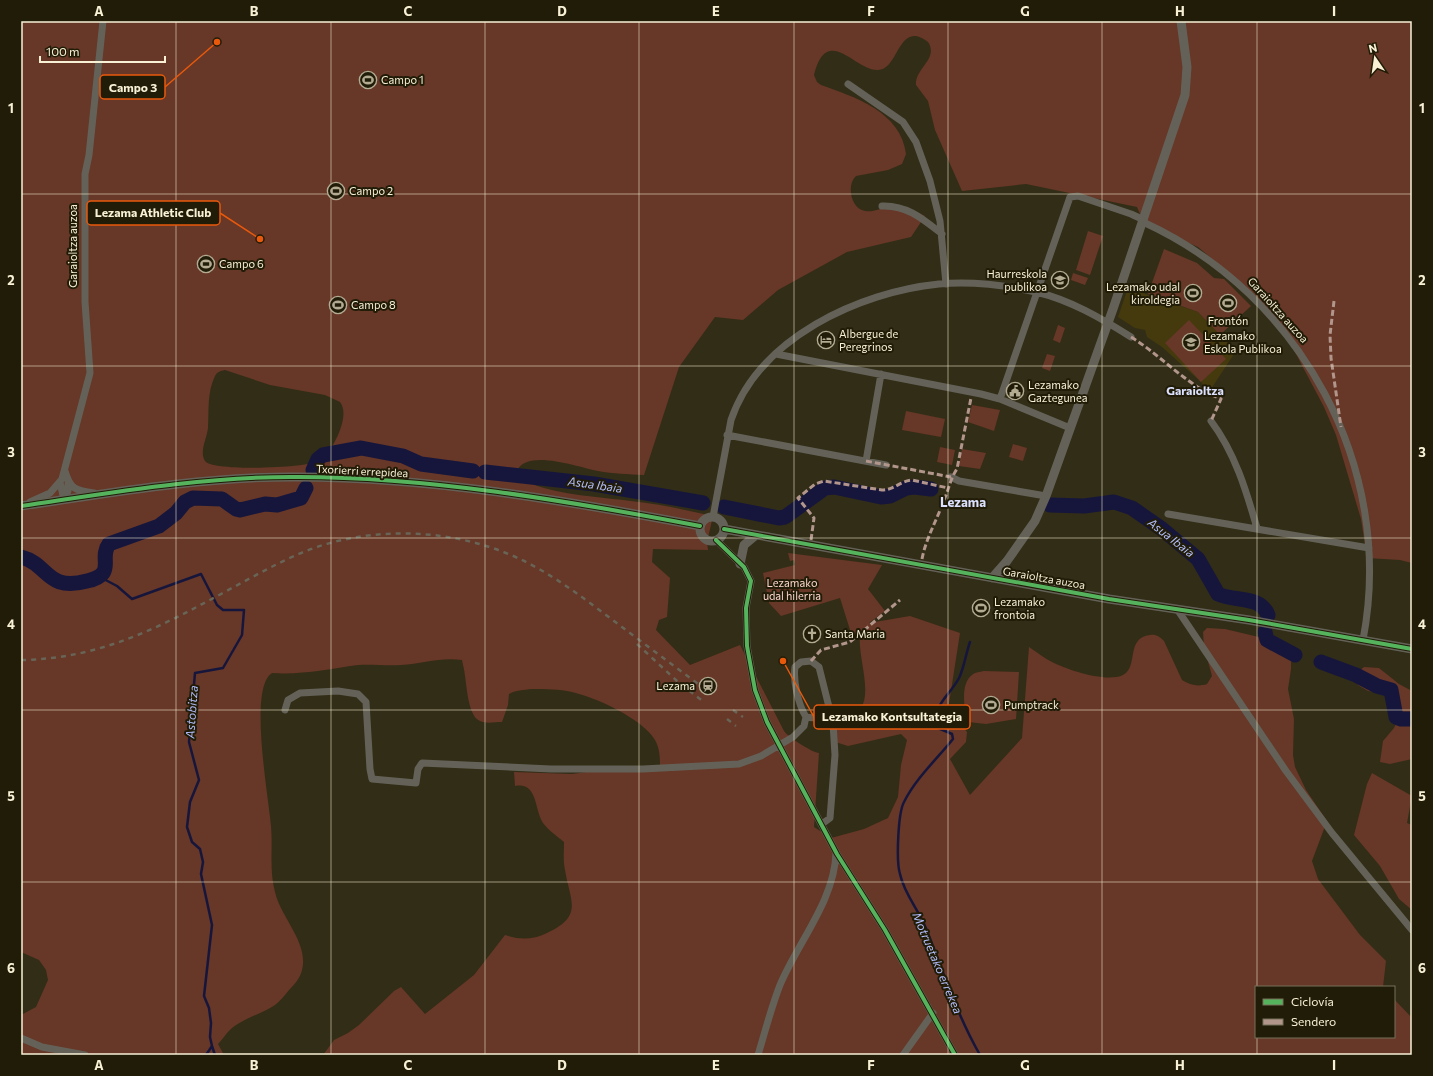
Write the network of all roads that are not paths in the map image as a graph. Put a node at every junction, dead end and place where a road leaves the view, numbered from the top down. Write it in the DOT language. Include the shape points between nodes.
graph roads {
  1 [pos="103,21"];
  2 [pos="1181,21"];
  3 [pos="848,84"];
  4 [pos="882,206"];
  5 [pos="1143,221"];
  6 [pos="942,234"];
  7 [pos="946,284"];
  8 [pos="1037,292"];
  9 [pos="1108,322"];
  10 [pos="1131,337"];
  11 [pos="790,342"];
  12 [pos="776,354"];
  13 [pos="796,358"];
  14 [pos="881,374"];
  15 [pos="1000,399"];
  16 [pos="1211,421"];
  17 [pos="1070,428"];
  18 [pos="728,435"];
  19 [pos="866,461"];
  20 [pos="886,465"];
  21 [pos="65,468"];
  22 [pos="951,477"];
  23 [pos="60,482"];
  24 [pos="68,483"];
  25 [pos="107,494"];
  26 [pos="1046,496"];
  27 [pos="64,500"];
  28 [pos="21,506"];
  29 [pos="1168,514"];
  30 [pos="713,517"];
  31 [pos="700,526"];
  32 [pos="1257,528"];
  33 [pos="724,529"];
  34 [pos="756,535"];
  35 [pos="716,540"];
  36 [pos="1369,548"];
  37 [pos="740,564"];
  38 [pos="992,578"];
  39 [pos="1177,609"];
  40 [pos="1363,640"];
  41 [pos="1412,649"];
  42 [pos="829,708"];
  43 [pos="285,710"];
  44 [pos="806,717"];
  45 [pos="779,745"];
  46 [pos="822,824"];
  47 [pos="836,851"];
  48 [pos="1412,930"];
  49 [pos="933,1013"];
  50 [pos="21,1038"];
  51 [pos="85,1055"];
  52 [pos="758,1055"];
  53 [pos="903,1055"];
  54 [pos="955,1055"];
  1 -- 21 [label="street, Garaioltza auzoa" via="85,174 85,302 90,373"];
  2 -- 5 [label="street, Garaioltza auzoa" via="1187,67 1185,95"];
  3 -- 6 [label="street" via="903,122 910,131 930,181"];
  4 -- 6 [label="street" via="896,205 912,212"];
  5 -- 8 [label="street, Garaioltza auzoa" via="1131,214 1078,196 1070,197"];
  5 -- 9 [label="street, Garaioltza auzoa"];
  5 -- 36 [label="street, Garaioltza auzoa" via="1204,255 1237,282 1278,325 1302,355 1322,387 1349,450 1363,501"];
  6 -- 7 [label="street"];
  7 -- 8 [label="street" via="974,283"];
  7 -- 11 [label="street" via="884,294 856,304 832,315"];
  8 -- 9 [label="street" via="1071,304"];
  8 -- 15 [label="street, Garaioltza auzoa"];
  9 -- 10 [label="street"];
  9 -- 17 [label="street, Garaioltza auzoa"];
  11 -- 12 [label="street"];
  11 -- 13 [label="street"];
  12 -- 13 [label="street"];
  12 -- 18 [label="street" via="747,387 734,410"];
  13 -- 14 [label="street"];
  14 -- 15 [label="street"];
  14 -- 19 [label="street"];
  15 -- 17 [label="street"];
  16 -- 32 [label="street" via="1224,438 1233,458"];
  17 -- 26 [label="street, Garaioltza auzoa"];
  18 -- 19 [label="street"];
  18 -- 30 [label="street"];
  19 -- 20 [label="street"];
  21 -- 23 [label="street, Garaioltza auzoa"];
  21 -- 24 [label="street"];
  22 -- 26 [label="street" via="959,481"];
  23 -- 27 [label="street"];
  23 -- 28 [label="street" via="50,493"];
  24 -- 25 [label="street" via="81,491"];
  24 -- 27 [label="street"];
  25 -- 27 [label="street, Txorierri errepidea"];
  25 -- 31 [label="street, Txorierri errepidea" via="240,478 340,478 478,490"];
  26 -- 38 [label="street, Garaioltza auzoa" via="1035,521"];
  27 -- 28 [label="street, Txorierri errepidea"];
  29 -- 32 [label="street"];
  30 -- 31 [label="street" via="705,519"];
  30 -- 33 [label="street" via="721,521"];
  31 -- 35 [label="street" via="702,536"];
  32 -- 36 [label="street"];
  33 -- 34 [label="street, Garaioltza auzoa"];
  33 -- 35 [label="street" via="723,534"];
  34 -- 37 [label="street" via="744,545"];
  34 -- 38 [label="street, Garaioltza auzoa"];
  35 -- 37 [label="street"];
  36 -- 40 [label="street, Garaioltza auzoa" via="1369,596"];
  37 -- 45 [label="street" via="751,581 746,608 749,663 761,707"];
  38 -- 39 [label="street, Garaioltza auzoa"];
  39 -- 40 [label="street, Garaioltza auzoa"];
  39 -- 48 [label="street" via="1286,771"];
  40 -- 41 [label="street"];
  42 -- 44 [label="street" via="823,715 815,718"];
  42 -- 44 [label="street" via="819,667 811,661 801,662 795,667 794,673 801,709"];
  42 -- 46 [label="street" via="833,723 835,755 830,818"];
  43 -- 45 [label="street" via="288,700 300,693 338,691 358,694 366,702 372,779 407,784 416,783 418,769 422,763 551,769 651,769 739,764 761,756"];
  44 -- 45 [label="street" via="804,726 793,737"];
  45 -- 46 [label="street"];
  46 -- 47 [label="street"];
  47 -- 49 [label="street"];
  47 -- 52 [label="street" via="836,862 829,887 780,985"];
  49 -- 53 [label="street"];
  49 -- 54 [label="street"];
  50 -- 51 [label="street" via="42,1047"];
}
